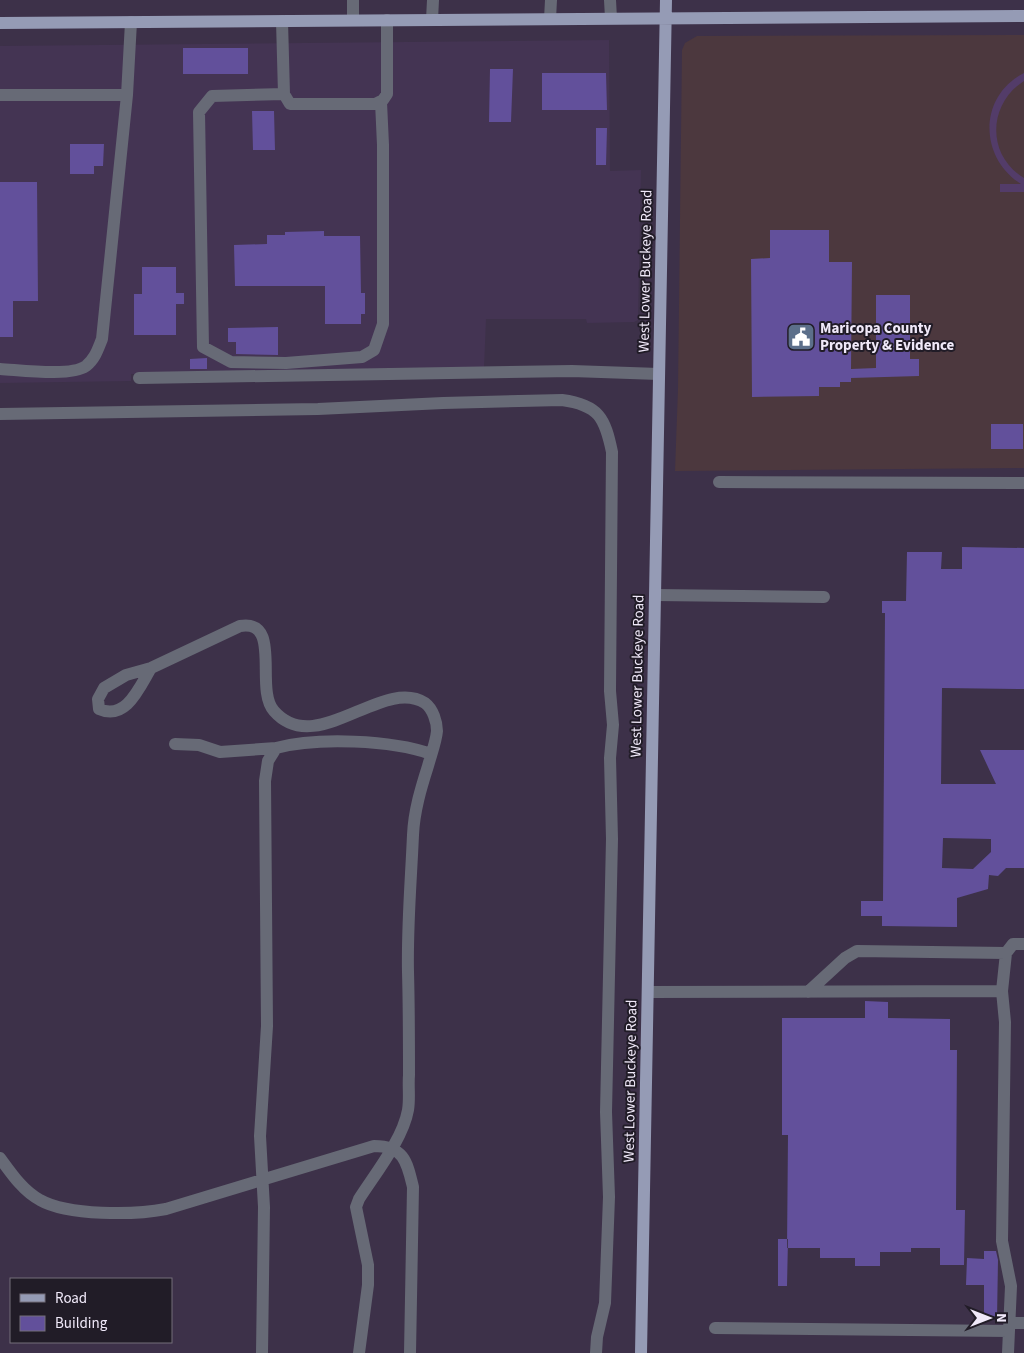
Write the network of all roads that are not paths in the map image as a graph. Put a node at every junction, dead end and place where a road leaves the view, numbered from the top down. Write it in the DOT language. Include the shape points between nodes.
graph roads {
  1 [pos="353,0"];
  2 [pos="433,0"];
  3 [pos="551,0"];
  4 [pos="610,0"];
  5 [pos="666,0"];
  6 [pos="1024,16"];
  7 [pos="550,18"];
  8 [pos="611,18"];
  9 [pos="666,18"];
  10 [pos="353,20"];
  11 [pos="387,20"];
  12 [pos="432,20"];
  13 [pos="282,21"];
  14 [pos="131,22"];
  15 [pos="0,23"];
  16 [pos="284,94"];
  17 [pos="0,95"];
  18 [pos="127,95"];
  19 [pos="381,102"];
  20 [pos="0,369"];
  21 [pos="659,374"];
  22 [pos="139,378"];
  23 [pos="0,414"];
  24 [pos="719,482"];
  25 [pos="1024,483"];
  26 [pos="655,595"];
  27 [pos="824,597"];
  28 [pos="150,668"];
  29 [pos="175,744"];
  30 [pos="276,748"];
  31 [pos="431,754"];
  32 [pos="1024,944"];
  33 [pos="1006,953"];
  34 [pos="1002,991"];
  35 [pos="648,992"];
  36 [pos="808,992"];
  37 [pos="391,1148"];
  38 [pos="0,1158"];
  39 [pos="262,1179"];
  40 [pos="1024,1323"];
  41 [pos="1009,1327"];
  42 [pos="714,1328"];
  43 [pos="262,1353"];
  44 [pos="359,1353"];
  45 [pos="410,1353"];
  46 [pos="596,1353"];
  47 [pos="641,1353"];
  48 [pos="1008,1353"];
  1 -- 10 [label="lane"];
  2 -- 12 [label="lane"];
  3 -- 7 [label="lane"];
  4 -- 8 [label="lane"];
  5 -- 9 [label="main road, West Lower Buckeye Road"];
  6 -- 9 [label="main road"];
  7 -- 8 [label="main road"];
  7 -- 12 [label="main road"];
  8 -- 9 [label="main road"];
  9 -- 21 [label="main road, West Lower Buckeye Road"];
  10 -- 11 [label="main road"];
  10 -- 13 [label="main road"];
  11 -- 12 [label="main road"];
  11 -- 19 [label="lane" via="386,94"];
  13 -- 14 [label="main road"];
  13 -- 16 [label="lane"];
  14 -- 15 [label="main road"];
  14 -- 18 [label="lane"];
  16 -- 19 [label="lane" via="290,104"];
  16 -- 19 [label="lane" via="212,96 199,112 203,347 231,362 286,363 362,356 374,350 383,324"];
  17 -- 18 [label="lane"];
  18 -- 20 [label="lane" via="102,339 96,355 85,366 72,371"];
  21 -- 22 [label="lane" via="572,371"];
  21 -- 26 [label="main road, West Lower Buckeye Road"];
  23 -- 46 [label="lane" via="318,409 562,400 581,403 596,411 607,430 612,452 610,691 613,725 606,1112 608,1197 605,1303"];
  24 -- 25 [label="lane"];
  26 -- 27 [label="lane"];
  26 -- 35 [label="main road, West Lower Buckeye Road"];
  28 -- 31 [label="lane" via="250,624 258,628 265,642 265,691 272,710 286,722 305,726 329,723 394,699 412,698 426,704 434,715 437,732"];
  29 -- 30 [label="lane" via="220,752"];
  30 -- 31 [label="lane" via="288,744 349,741 413,747"];
  30 -- 39 [label="lane" via="268,761 265,781 266,1026 260,1136"];
  31 -- 37 [label="lane" via="413,821 407,931 408,1110"];
  32 -- 33 [label="lane" via="1013,944"];
  33 -- 34 [label="lane"];
  33 -- 36 [label="lane" via="857,951"];
  34 -- 36 [label="lane"];
  34 -- 41 [label="lane" via="1006,1022 1002,1242 1012,1286"];
  35 -- 36 [label="lane"];
  35 -- 47 [label="main road, West Lower Buckeye Road"];
  37 -- 39 [label="lane" via="374,1146"];
  37 -- 44 [label="lane" via="356,1208 368,1265"];
  37 -- 45 [label="lane" via="400,1153 408,1164 413,1187"];
  38 -- 39 [label="lane" via="39,1200 59,1208 94,1212 144,1213 166,1209"];
  39 -- 43 [label="lane"];
  40 -- 41 [label="lane"];
  41 -- 42 [label="lane"];
  41 -- 48 [label="lane"];
}
